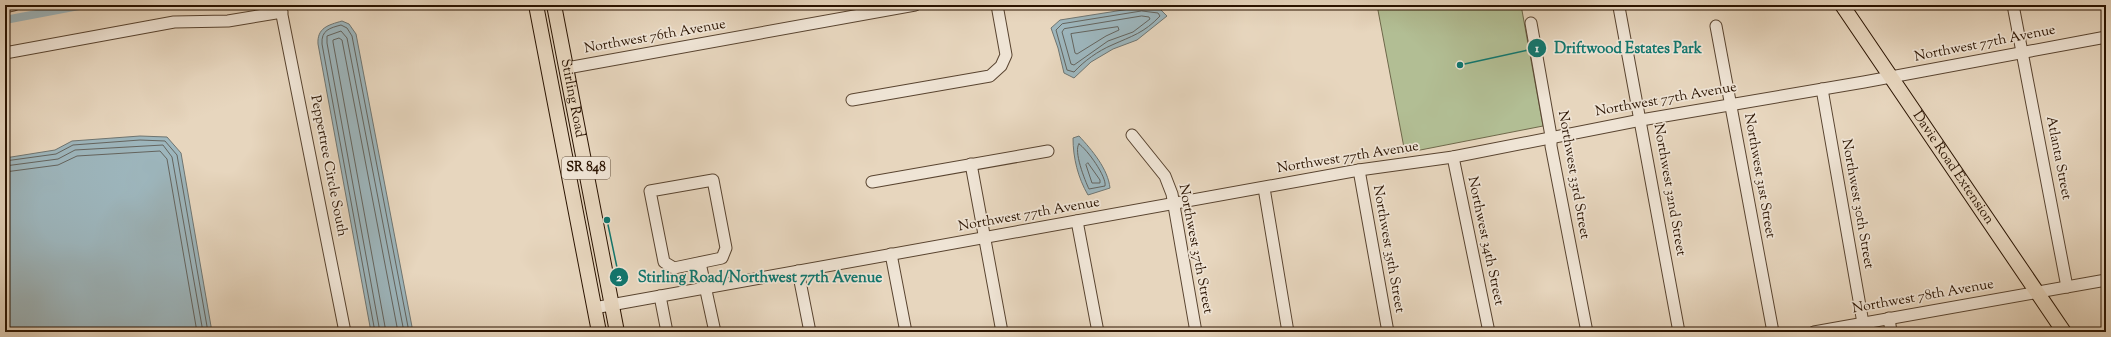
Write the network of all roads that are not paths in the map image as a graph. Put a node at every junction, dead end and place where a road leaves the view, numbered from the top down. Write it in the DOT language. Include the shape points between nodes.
graph roads {
  1 [pos="14,5"];
  2 [pos="536,5"];
  3 [pos="554,5"];
  4 [pos="915,5"];
  5 [pos="997,5"];
  6 [pos="1842,5"];
  7 [pos="2013,5"];
  8 [pos="5,7"];
  9 [pos="1619,7"];
  10 [pos="281,9"];
  11 [pos="1531,23"];
  12 [pos="1716,26"];
  13 [pos="2106,37"];
  14 [pos="2022,52"];
  15 [pos="5,54"];
  16 [pos="567,68"];
  17 [pos="1889,76"];
  18 [pos="1822,89"];
  19 [pos="852,100"];
  20 [pos="1731,104"];
  21 [pos="1641,120"];
  22 [pos="1132,135"];
  23 [pos="1552,136"];
  24 [pos="1048,151"];
  25 [pos="1453,157"];
  26 [pos="971,164"];
  27 [pos="1359,170"];
  28 [pos="872,182"];
  29 [pos="1264,188"];
  30 [pos="1173,205"];
  31 [pos="1077,221"];
  32 [pos="984,237"];
  33 [pos="891,254"];
  34 [pos="700,263"];
  35 [pos="798,271"];
  36 [pos="2106,280"];
  37 [pos="2067,287"];
  38 [pos="706,288"];
  39 [pos="2037,292"];
  40 [pos="660,296"];
  41 [pos="612,304"];
  42 [pos="594,308"];
  43 [pos="1889,318"];
  44 [pos="1863,323"];
  45 [pos="345,332"];
  46 [pos="599,332"];
  47 [pos="617,332"];
  48 [pos="667,332"];
  49 [pos="715,332"];
  50 [pos="810,332"];
  51 [pos="906,332"];
  52 [pos="1002,332"];
  53 [pos="1098,332"];
  54 [pos="1196,332"];
  55 [pos="1288,332"];
  56 [pos="1388,332"];
  57 [pos="1489,332"];
  58 [pos="1587,332"];
  59 [pos="1679,332"];
  60 [pos="1773,332"];
  61 [pos="1814,332"];
  62 [pos="1891,332"];
  63 [pos="2064,332"];
  1 -- 8 [label="street"];
  2 -- 42 [label="main road, Stirling Road / SR 848"];
  3 -- 16 [label="main road, Stirling Road / SR 848"];
  4 -- 16 [label="street, Northwest 76th Avenue"];
  5 -- 19 [label="street" via="1006,55 990,76"];
  6 -- 17 [label="main road, Davie Road Extension"];
  7 -- 14 [label="street, Atlanta Street"];
  9 -- 21 [label="street, Northwest 32nd Street"];
  10 -- 15 [label="street" via="228,21 174,22"];
  10 -- 45 [label="street, Peppertree Circle South"];
  11 -- 23 [label="street, Northwest 33rd Street"];
  12 -- 20 [label="street, Northwest 31st Street"];
  13 -- 14 [label="street, Northwest 77th Avenue"];
  14 -- 17 [label="street, Northwest 77th Avenue"];
  14 -- 37 [label="street, Atlanta Street"];
  16 -- 41 [label="main road, Stirling Road / SR 848"];
  17 -- 18 [label="street, Northwest 77th Avenue"];
  17 -- 39 [label="main road, Davie Road Extension"];
  18 -- 20 [label="street, Northwest 77th Avenue"];
  18 -- 44 [label="street, Northwest 30th Street"];
  20 -- 21 [label="street, Northwest 77th Avenue"];
  20 -- 60 [label="street, Northwest 31st Street"];
  21 -- 23 [label="street, Northwest 77th Avenue"];
  21 -- 59 [label="street, Northwest 32nd Street"];
  22 -- 30 [label="street, Northwest 37th Street" via="1164,176 1172,194"];
  23 -- 25 [label="street, Northwest 77th Avenue"];
  23 -- 58 [label="street, Northwest 33rd Street" via="1553,154"];
  24 -- 26 [label="street"];
  25 -- 27 [label="street, Northwest 77th Avenue"];
  25 -- 57 [label="street, Northwest 34th Street"];
  26 -- 28 [label="street"];
  26 -- 32 [label="street"];
  27 -- 29 [label="street, Northwest 77th Avenue"];
  27 -- 56 [label="street, Northwest 35th Street"];
  29 -- 30 [label="street, Northwest 77th Avenue"];
  29 -- 55 [label="street"];
  30 -- 31 [label="street, Northwest 77th Avenue"];
  30 -- 54 [label="street, Northwest 37th Street"];
  31 -- 32 [label="street, Northwest 77th Avenue"];
  31 -- 53 [label="street"];
  32 -- 33 [label="street, Northwest 77th Avenue"];
  32 -- 52 [label="street"];
  33 -- 35 [label="street, Northwest 77th Avenue"];
  33 -- 51 [label="street"];
  34 -- 34 [label="street" via="722,258 726,248 713,180 650,191 664,262 674,268"];
  34 -- 38 [label="street"];
  35 -- 38 [label="street, Northwest 77th Avenue"];
  35 -- 50 [label="street"];
  36 -- 37 [label="street"];
  37 -- 39 [label="street"];
  38 -- 40 [label="street, Northwest 77th Avenue"];
  38 -- 49 [label="street"];
  39 -- 43 [label="street, Northwest 78th Avenue"];
  39 -- 63 [label="main road, Davie Road Extension"];
  40 -- 41 [label="street, Northwest 77th Avenue"];
  40 -- 48 [label="street"];
  41 -- 42 [label="street, Northwest 77th Avenue"];
  41 -- 47 [label="main road, Stirling Road / SR 848"];
  42 -- 46 [label="main road, Stirling Road / SR 848"];
  43 -- 44 [label="street, Northwest 78th Avenue"];
  43 -- 62 [label="street"];
  44 -- 61 [label="street, Northwest 78th Avenue"];
}
